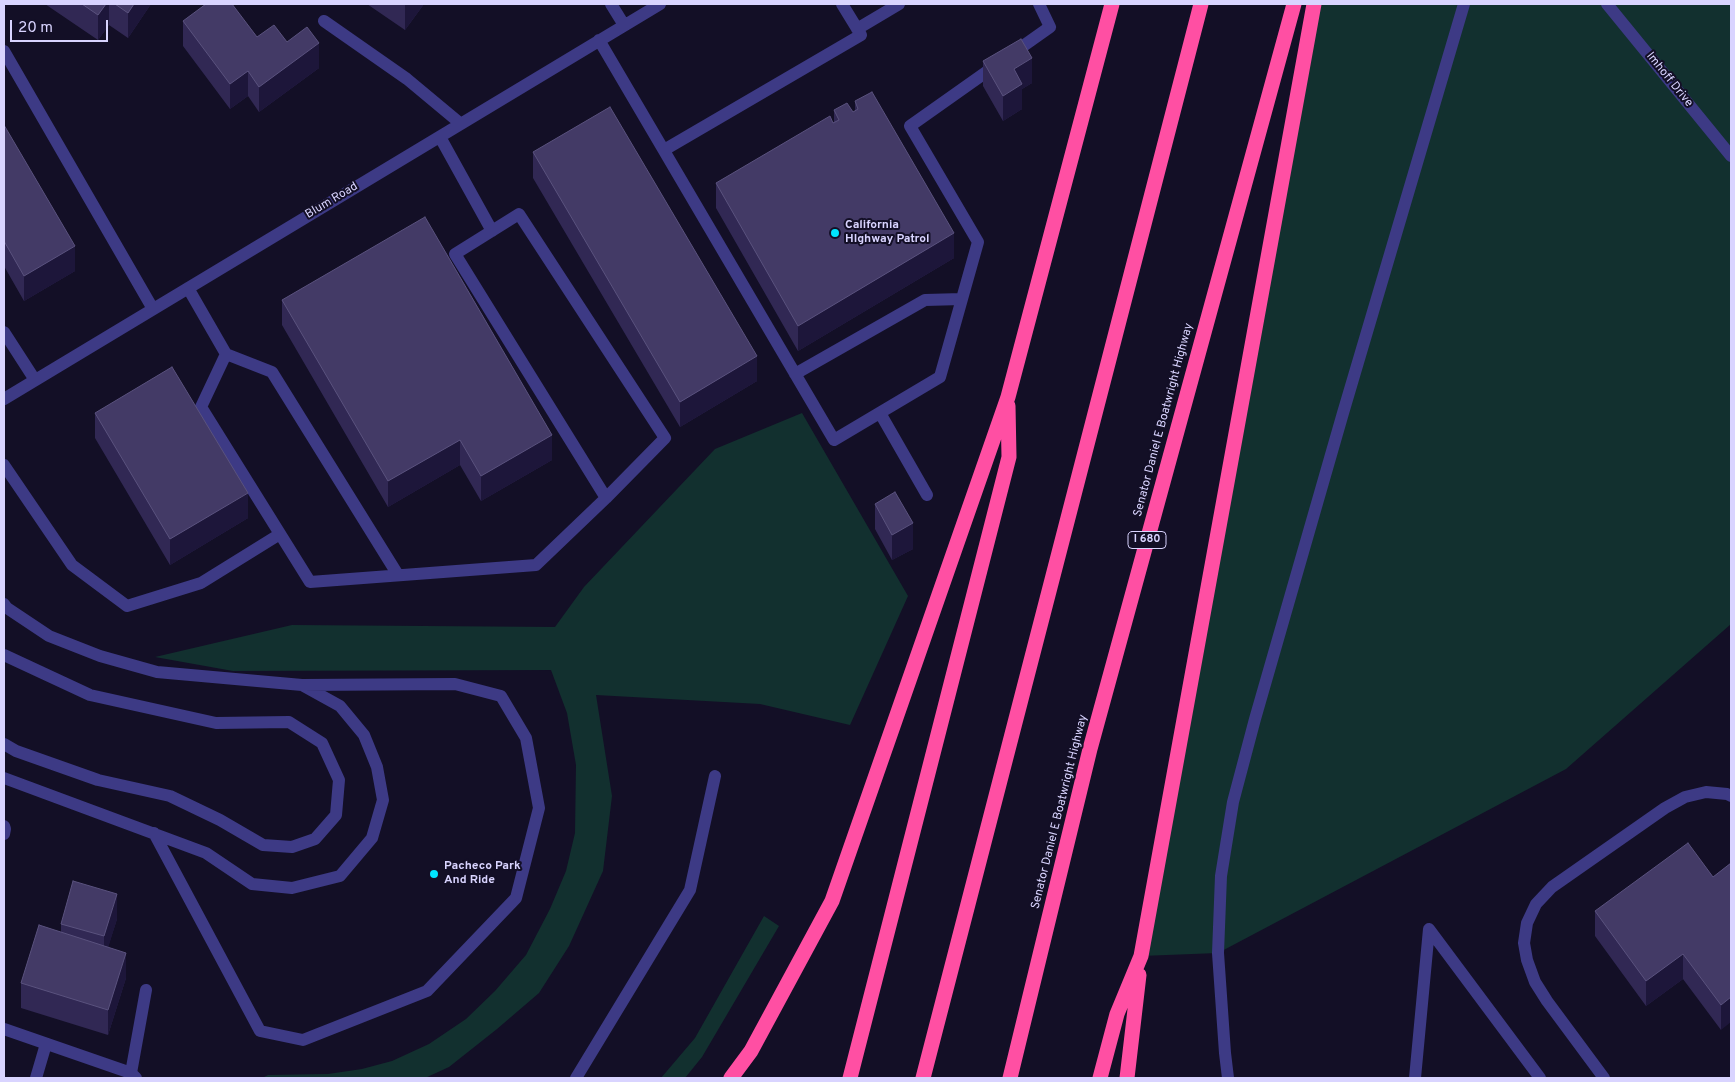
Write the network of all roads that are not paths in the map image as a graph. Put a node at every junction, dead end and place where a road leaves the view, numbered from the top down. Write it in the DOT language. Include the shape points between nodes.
graph roads {
  1 [pos="611,4"];
  2 [pos="660,4"];
  3 [pos="842,4"];
  4 [pos="899,4"];
  5 [pos="1039,4"];
  6 [pos="1112,4"];
  7 [pos="1201,4"];
  8 [pos="1294,4"];
  9 [pos="1314,4"];
  10 [pos="1464,4"];
  11 [pos="1607,4"];
  12 [pos="324,21"];
  13 [pos="624,25"];
  14 [pos="857,30"];
  15 [pos="599,40"];
  16 [pos="4,51"];
  17 [pos="461,124"];
  18 [pos="440,137"];
  19 [pos="664,150"];
  20 [pos="1731,156"];
  21 [pos="492,231"];
  22 [pos="188,288"];
  23 [pos="962,299"];
  24 [pos="153,309"];
  25 [pos="4,332"];
  26 [pos="226,354"];
  27 [pos="795,374"];
  28 [pos="35,380"];
  29 [pos="1008,396"];
  30 [pos="4,399"];
  31 [pos="880,413"];
  32 [pos="4,465"];
  33 [pos="927,495"];
  34 [pos="606,498"];
  35 [pos="280,534"];
  36 [pos="398,575"];
  37 [pos="4,604"];
  38 [pos="4,655"];
  39 [pos="302,685"];
  40 [pos="4,744"];
  41 [pos="715,776"];
  42 [pos="4,778"];
  43 [pos="1731,796"];
  44 [pos="4,826"];
  45 [pos="4,834"];
  46 [pos="154,834"];
  47 [pos="1141,956"];
  48 [pos="146,990"];
  49 [pos="4,1029"];
  50 [pos="46,1044"];
  51 [pos="113,1073"];
  52 [pos="133,1076"];
  53 [pos="36,1078"];
  54 [pos="576,1078"];
  55 [pos="731,1078"];
  56 [pos="850,1078"];
  57 [pos="923,1078"];
  58 [pos="1010,1078"];
  59 [pos="1100,1078"];
  60 [pos="1127,1078"];
  61 [pos="1228,1078"];
  62 [pos="1414,1078"];
  63 [pos="1540,1078"];
  64 [pos="1604,1078"];
  1 -- 13 [label="street"];
  2 -- 13 [label="street, Blum Road"];
  3 -- 14 [label="street"];
  4 -- 14 [label="street"];
  5 -- 23 [label="street" via="1050,27 910,126 978,242"];
  6 -- 29 [label="highway"];
  7 -- 57 [label="highway"];
  8 -- 58 [label="highway, Senator Daniel E Boatwright Highway / I 680" via="1090,749"];
  9 -- 47 [label="highway"];
  10 -- 61 [label="street" via="1343,413 1233,802 1221,876 1218,954"];
  11 -- 20 [label="street, Imhoff Drive"];
  12 -- 17 [label="street" via="407,78"];
  13 -- 15 [label="street, Blum Road"];
  14 -- 19 [label="street" via="861,35"];
  15 -- 17 [label="street, Blum Road"];
  15 -- 19 [label="street"];
  16 -- 24 [label="street"];
  17 -- 18 [label="street, Blum Road"];
  18 -- 21 [label="street"];
  18 -- 22 [label="street, Blum Road"];
  19 -- 27 [label="street"];
  21 -- 34 [label="street" via="455,254"];
  21 -- 34 [label="street" via="519,214 665,438"];
  22 -- 24 [label="street, Blum Road"];
  22 -- 26 [label="street"];
  23 -- 27 [label="street" via="925,300"];
  23 -- 31 [label="street" via="940,377"];
  24 -- 28 [label="street, Blum Road"];
  25 -- 28 [label="street"];
  26 -- 35 [label="street" via="201,407"];
  26 -- 36 [label="street" via="272,372"];
  27 -- 31 [label="street" via="834,440"];
  28 -- 30 [label="street, Blum Road"];
  29 -- 55 [label="highway" via="832,901 751,1051"];
  29 -- 56 [label="highway" via="1009,457"];
  31 -- 33 [label="street"];
  32 -- 35 [label="street" via="72,565 127,606 201,583"];
  34 -- 36 [label="street" via="536,565"];
  35 -- 36 [label="street" via="310,582"];
  37 -- 39 [label="street" via="48,636 100,656 157,672"];
  38 -- 40 [label="street" via="90,695 216,723 289,722 322,743 339,780 336,815 315,839 292,846 263,846 220,820 170,796 98,780"];
  39 -- 46 [label="street" via="340,706 364,736 377,767 383,800 372,838 340,876 292,888 252,884 206,853"];
  39 -- 46 [label="street" via="455,684 501,696 526,738 539,808 516,898 427,991 303,1040 260,1031"];
  41 -- 54 [label="street" via="690,890"];
  42 -- 46 [label="street"];
  43 -- 64 [label="street" via="1706,792 1685,797 1665,808 1552,888 1536,904 1524,942 1535,982"];
  44 -- 45 [label="street"];
  47 -- 59 [label="highway" via="1117,1014"];
  47 -- 60 [label="highway"];
  48 -- 52 [label="street"];
  49 -- 50 [label="street"];
  50 -- 51 [label="street"];
  50 -- 53 [label="street"];
  51 -- 52 [label="street"];
  62 -- 63 [label="street" via="1429,928"];
}
